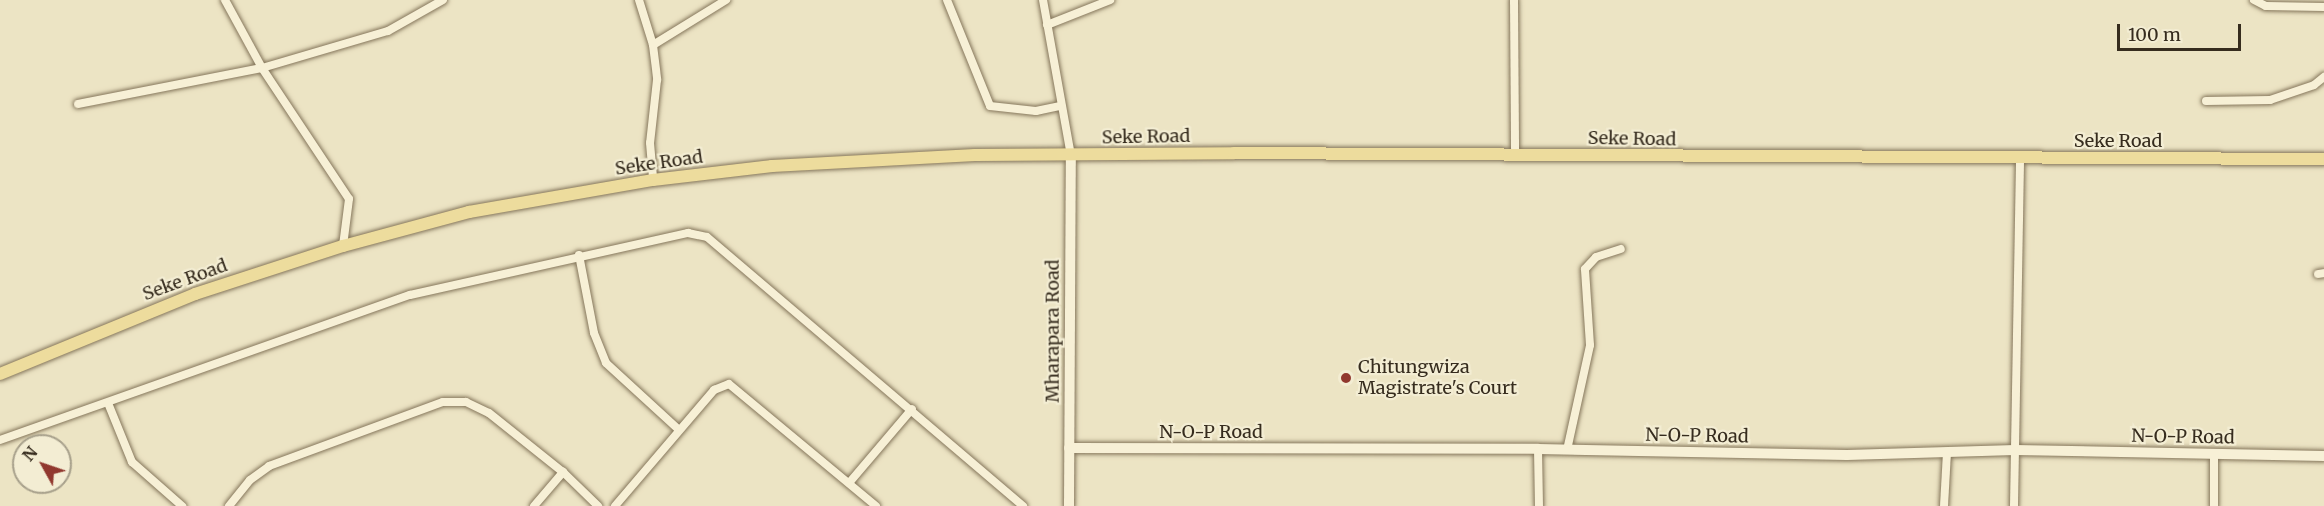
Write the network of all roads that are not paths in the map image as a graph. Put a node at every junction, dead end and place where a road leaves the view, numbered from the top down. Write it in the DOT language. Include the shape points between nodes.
graph roads {
  1 [pos="225,0"];
  2 [pos="443,0"];
  3 [pos="639,0"];
  4 [pos="726,0"];
  5 [pos="946,0"];
  6 [pos="1043,0"];
  7 [pos="1110,0"];
  8 [pos="1514,0"];
  9 [pos="2254,0"];
  10 [pos="2324,7"];
  11 [pos="1047,25"];
  12 [pos="653,45"];
  13 [pos="262,68"];
  14 [pos="2324,77"];
  15 [pos="2206,100"];
  16 [pos="78,104"];
  17 [pos="1059,106"];
  18 [pos="1515,155"];
  19 [pos="1071,156"];
  20 [pos="2020,159"];
  21 [pos="2324,159"];
  22 [pos="653,180"];
  23 [pos="343,246"];
  24 [pos="1621,249"];
  25 [pos="579,255"];
  26 [pos="0,374"];
  27 [pos="108,403"];
  28 [pos="912,409"];
  29 [pos="679,430"];
  30 [pos="0,440"];
  31 [pos="1069,448"];
  32 [pos="1538,449"];
  33 [pos="1567,450"];
  34 [pos="2015,450"];
  35 [pos="1947,452"];
  36 [pos="2214,454"];
  37 [pos="2324,456"];
  38 [pos="563,472"];
  39 [pos="849,483"];
  40 [pos="182,506"];
  41 [pos="230,506"];
  42 [pos="534,506"];
  43 [pos="598,506"];
  44 [pos="615,506"];
  45 [pos="876,506"];
  46 [pos="1023,506"];
  47 [pos="1069,506"];
  48 [pos="1539,506"];
  49 [pos="1944,506"];
  50 [pos="2014,506"];
  51 [pos="2214,506"];
  1 -- 13 [label="street"];
  2 -- 13 [label="street" via="388,31"];
  3 -- 12 [label="street"];
  4 -- 12 [label="street"];
  5 -- 17 [label="street" via="990,106 1036,111"];
  6 -- 11 [label="street"];
  7 -- 11 [label="street"];
  8 -- 18 [label="street"];
  9 -- 10 [label="street" via="2266,6"];
  11 -- 17 [label="street"];
  12 -- 22 [label="street" via="657,80 650,143"];
  13 -- 16 [label="street"];
  13 -- 23 [label="street" via="349,199"];
  14 -- 15 [label="street" via="2314,85 2270,100"];
  17 -- 19 [label="street"];
  18 -- 19 [label="main road, Seke Road"];
  18 -- 20 [label="main road, Seke Road"];
  19 -- 22 [label="main road, Seke Road" via="975,155 772,166"];
  19 -- 31 [label="street, Mharapara Road"];
  20 -- 21 [label="main road, Seke Road"];
  20 -- 34 [label="street"];
  22 -- 23 [label="main road, Seke Road" via="469,212"];
  23 -- 26 [label="main road, Seke Road" via="195,294"];
  24 -- 33 [label="street" via="1596,257 1585,269 1590,345"];
  25 -- 27 [label="street" via="410,295"];
  25 -- 28 [label="street" via="688,232 707,237"];
  25 -- 29 [label="street" via="594,333 606,363"];
  27 -- 30 [label="street"];
  27 -- 40 [label="street" via="132,462"];
  28 -- 39 [label="street"];
  28 -- 46 [label="street"];
  29 -- 39 [label="street" via="714,390 729,384"];
  29 -- 44 [label="street"];
  31 -- 32 [label="street, N-O-P Road"];
  31 -- 47 [label="street, Mharapara Road"];
  32 -- 33 [label="street, N-O-P Road"];
  32 -- 48 [label="street"];
  33 -- 35 [label="street, N-O-P Road" via="1847,455"];
  34 -- 35 [label="street, N-O-P Road"];
  34 -- 36 [label="street, N-O-P Road"];
  34 -- 50 [label="street"];
  35 -- 49 [label="street"];
  36 -- 37 [label="street, N-O-P Road"];
  36 -- 51 [label="street"];
  38 -- 41 [label="street" via="489,414 466,402 442,402 270,466 250,480"];
  38 -- 42 [label="street"];
  38 -- 43 [label="street"];
  39 -- 45 [label="street"];
}
